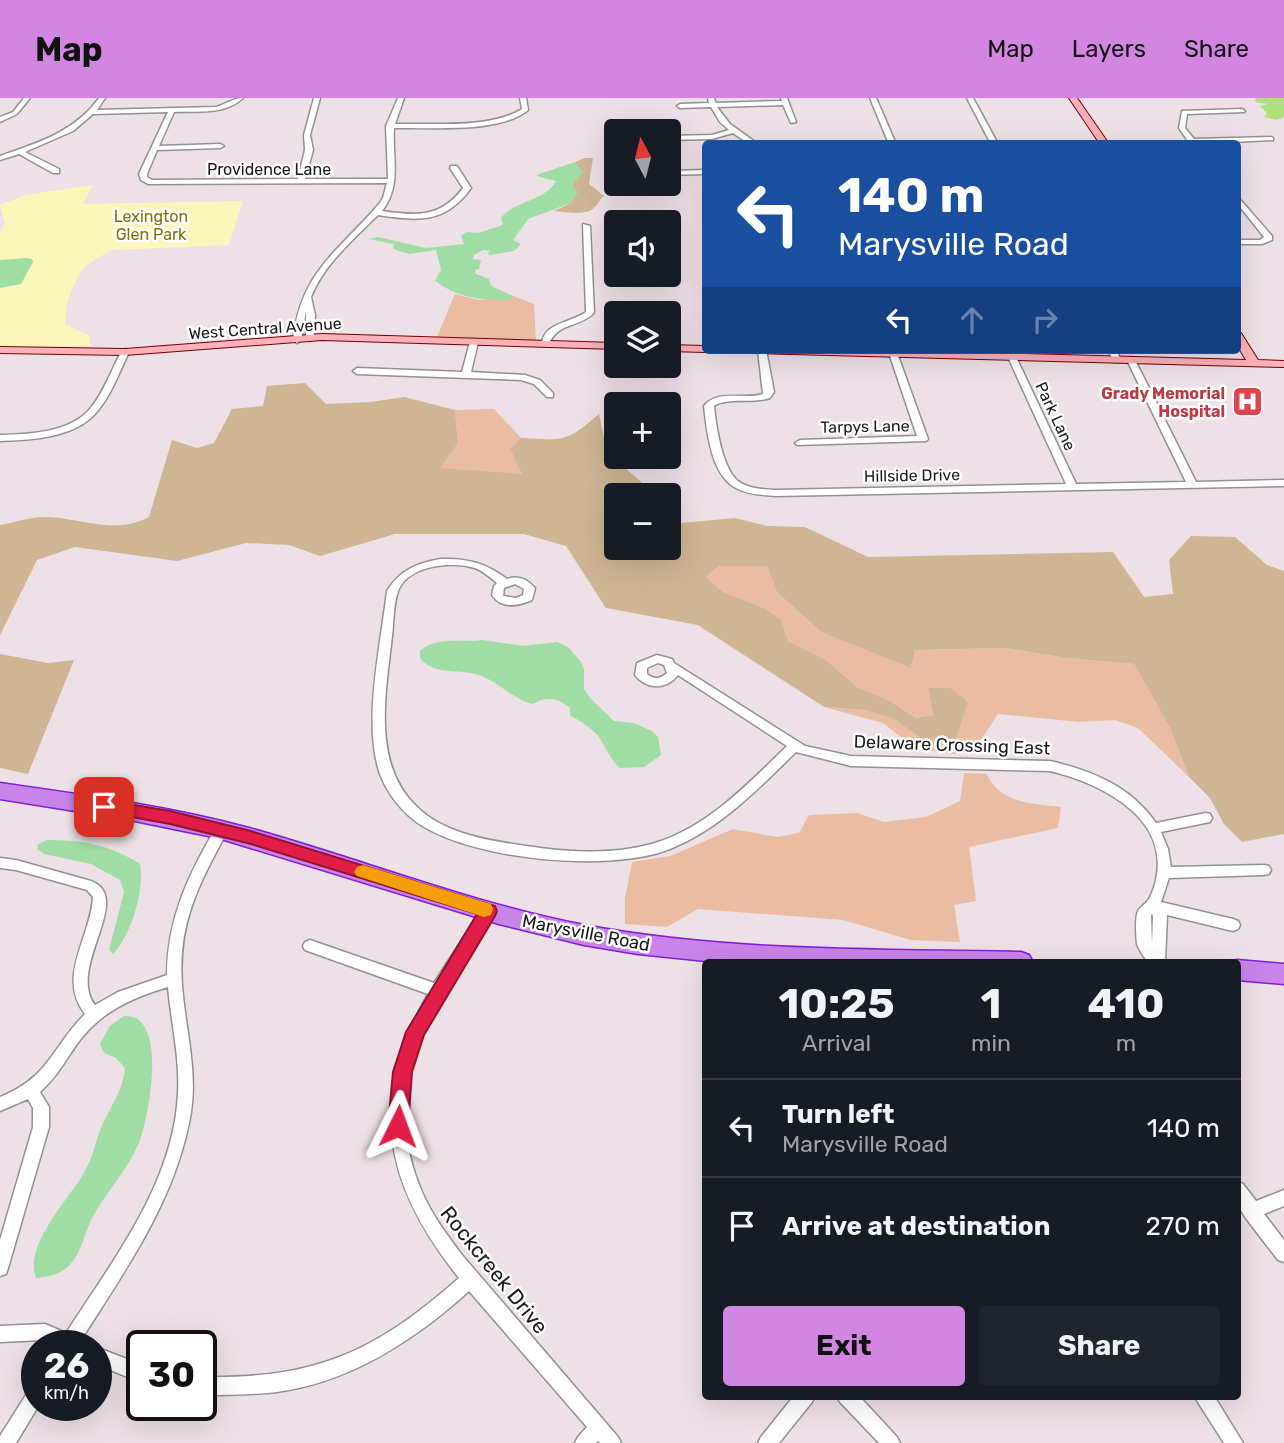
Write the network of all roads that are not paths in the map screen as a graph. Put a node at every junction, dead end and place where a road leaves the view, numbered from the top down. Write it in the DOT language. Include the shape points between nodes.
graph roads {
  1 [pos="27,98"];
  2 [pos="102,98"];
  3 [pos="240,98"];
  4 [pos="317,98"];
  5 [pos="401,98"];
  6 [pos="523,98"];
  7 [pos="873,98"];
  8 [pos="970,98"];
  9 [pos="1073,98"];
  10 [pos="785,101"];
  11 [pos="712,102"];
  12 [pos="680,106"];
  13 [pos="172,110"];
  14 [pos="1242,111"];
  15 [pos="93,112"];
  16 [pos="0,120"];
  17 [pos="793,122"];
  18 [pos="389,126"];
  19 [pos="734,131"];
  20 [pos="681,138"];
  21 [pos="1271,139"];
  22 [pos="749,140"];
  23 [pos="891,140"];
  24 [pos="993,140"];
  25 [pos="1102,140"];
  26 [pos="1191,140"];
  27 [pos="1241,140"];
  28 [pos="220,146"];
  29 [pos="155,148"];
  30 [pos="19,151"];
  31 [pos="0,158"];
  32 [pos="454,168"];
  33 [pos="56,171"];
  34 [pos="702,172"];
  35 [pos="681,173"];
  36 [pos="147,181"];
  37 [pos="300,181"];
  38 [pos="391,181"];
  39 [pos="136,185"];
  40 [pos="1241,203"];
  41 [pos="376,212"];
  42 [pos="586,226"];
  43 [pos="1241,242"];
  44 [pos="306,297"];
  45 [pos="310,338"];
  46 [pos="297,340"];
  47 [pos="474,342"];
  48 [pos="1241,342"];
  49 [pos="545,344"];
  50 [pos="604,346"];
  51 [pos="681,348"];
  52 [pos="702,349"];
  53 [pos="0,350"];
  54 [pos="125,352"];
  55 [pos="763,354"];
  56 [pos="893,354"];
  57 [pos="952,354"];
  58 [pos="1114,355"];
  59 [pos="1012,357"];
  60 [pos="1131,360"];
  61 [pos="1254,363"];
  62 [pos="1284,364"];
  63 [pos="357,371"];
  64 [pos="466,374"];
  65 [pos="550,395"];
  66 [pos="0,438"];
  67 [pos="800,443"];
  68 [pos="1284,483"];
  69 [pos="1193,486"];
  70 [pos="1073,488"];
  71 [pos="504,583"];
  72 [pos="672,666"];
  73 [pos="795,746"];
  74 [pos="0,791"];
  75 [pos="1206,818"];
  76 [pos="1155,828"];
  77 [pos="222,830"];
  78 [pos="0,863"];
  79 [pos="1264,870"];
  80 [pos="1165,873"];
  81 [pos="1154,906"];
  82 [pos="488,911"];
  83 [pos="1233,926"];
  84 [pos="310,946"];
  85 [pos="878,959"];
  86 [pos="1156,959"];
  87 [pos="1241,970"];
  88 [pos="1284,974"];
  89 [pos="174,979"];
  90 [pos="438,991"];
  91 [pos="94,1014"];
  92 [pos="31,1090"];
  93 [pos="0,1104"];
  94 [pos="1241,1195"];
  95 [pos="1284,1198"];
  96 [pos="1251,1211"];
  97 [pos="1284,1254"];
  98 [pos="0,1268"];
  99 [pos="470,1279"];
  100 [pos="79,1330"];
  101 [pos="21,1333"];
  102 [pos="0,1334"];
  103 [pos="217,1385"];
  104 [pos="803,1400"];
  105 [pos="850,1400"];
  106 [pos="1206,1400"];
  107 [pos="21,1419"];
  108 [pos="598,1427"];
  109 [pos="6,1443"];
  110 [pos="584,1443"];
  111 [pos="612,1443"];
  112 [pos="767,1443"];
  113 [pos="891,1443"];
  114 [pos="1234,1443"];
  1 -- 16 [label="street" via="15,113"];
  2 -- 15 [label="street"];
  3 -- 13 [label="street" via="232,107"];
  4 -- 37 [label="street"];
  5 -- 18 [label="street"];
  6 -- 18 [label="street" via="526,110 511,118"];
  7 -- 23 [label="street"];
  8 -- 24 [label="street"];
  9 -- 25 [label="main road"];
  10 -- 11 [label="street"];
  10 -- 17 [label="street"];
  11 -- 12 [label="street"];
  11 -- 19 [label="street" via="719,119"];
  13 -- 15 [label="street"];
  13 -- 29 [label="street"];
  14 -- 26 [label="street" via="1184,112 1182,128"];
  15 -- 30 [label="street" via="65,132"];
  18 -- 38 [label="street"];
  19 -- 20 [label="street"];
  19 -- 22 [label="street"];
  21 -- 27 [label="street"];
  28 -- 29 [label="street"];
  29 -- 36 [label="street" via="143,174"];
  30 -- 31 [label="street"];
  30 -- 33 [label="street"];
  32 -- 41 [label="street" via="467,188 443,212 418,218"];
  34 -- 35 [label="street"];
  36 -- 37 [label="street, Providence Lane"];
  36 -- 39 [label="street, Providence Lane"];
  37 -- 38 [label="street, Providence Lane"];
  38 -- 41 [label="street"];
  40 -- 43 [label="street" via="1269,238"];
  41 -- 44 [label="street" via="317,274"];
  42 -- 49 [label="street" via="590,313 551,331"];
  44 -- 45 [label="street"];
  44 -- 46 [label="street"];
  45 -- 46 [label="main road, West Central Avenue"];
  45 -- 47 [label="main road, West Central Avenue"];
  46 -- 54 [label="main road, West Central Avenue"];
  47 -- 49 [label="main road, West Central Avenue"];
  47 -- 64 [label="street"];
  48 -- 61 [label="main road"];
  49 -- 50 [label="main road, West Central Avenue"];
  51 -- 52 [label="main road"];
  53 -- 54 [label="main road, West Central Avenue"];
  54 -- 66 [label="street" via="87,417 38,436"];
  55 -- 70 [label="street, Hillside Drive" via="767,396 720,399 709,406 723,472 739,486 776,493"];
  56 -- 67 [label="street, Tarpys Lane" via="923,439"];
  57 -- 59 [label="main road"];
  58 -- 59 [label="main road"];
  58 -- 60 [label="main road"];
  59 -- 70 [label="street, Park Lane"];
  60 -- 61 [label="main road"];
  60 -- 69 [label="street"];
  61 -- 62 [label="main road"];
  63 -- 64 [label="street"];
  64 -- 65 [label="street" via="522,377 537,382"];
  68 -- 69 [label="street, Hillside Drive"];
  69 -- 70 [label="street, Hillside Drive"];
  71 -- 73 [label="street" via="478,565 444,562 404,576 392,591 379,738 394,789 429,824 454,836 522,850 595,855 650,850 706,824 738,801"];
  72 -- 73 [label="street, Delaware Crossing East"];
  73 -- 76 [label="street, Delaware Crossing East" via="851,761 1050,766 1081,772 1136,804"];
  74 -- 77 [label="highway, Marysville Road"];
  75 -- 76 [label="street"];
  76 -- 80 [label="street, Delaware Crossing East"];
  77 -- 82 [label="highway, Marysville Road"];
  77 -- 89 [label="street" via="200,865 182,908"];
  78 -- 91 [label="street" via="91,886 100,895 78,988"];
  79 -- 80 [label="street"];
  80 -- 81 [label="street, Delaware Crossing East"];
  81 -- 83 [label="street"];
  81 -- 86 [label="street, Delaware Crossing East" via="1160,915"];
  82 -- 85 [label="highway, Marysville Road" via="576,933 662,947"];
  82 -- 90 [label="street, Rockcreek Drive"];
  84 -- 90 [label="street"];
  87 -- 88 [label="highway"];
  89 -- 91 [label="street" via="121,996"];
  89 -- 100 [label="street" via="187,1083 179,1134 143,1224"];
  90 -- 99 [label="street, Rockcreek Drive" via="409,1049 398,1130 410,1187 421,1212"];
  91 -- 92 [label="street" via="59,1065"];
  92 -- 93 [label="street"];
  92 -- 98 [label="street" via="42,1117"];
  94 -- 96 [label="street"];
  95 -- 96 [label="street"];
  96 -- 97 [label="street"];
  99 -- 103 [label="street" via="435,1313 348,1364 278,1383"];
  99 -- 108 [label="street, Rockcreek Drive"];
  101 -- 102 [label="street"];
  104 -- 112 [label="street"];
  105 -- 113 [label="street"];
  106 -- 114 [label="street"];
  107 -- 109 [label="street"];
  108 -- 110 [label="street"];
  108 -- 111 [label="street, Rockcreek Drive"];
}
